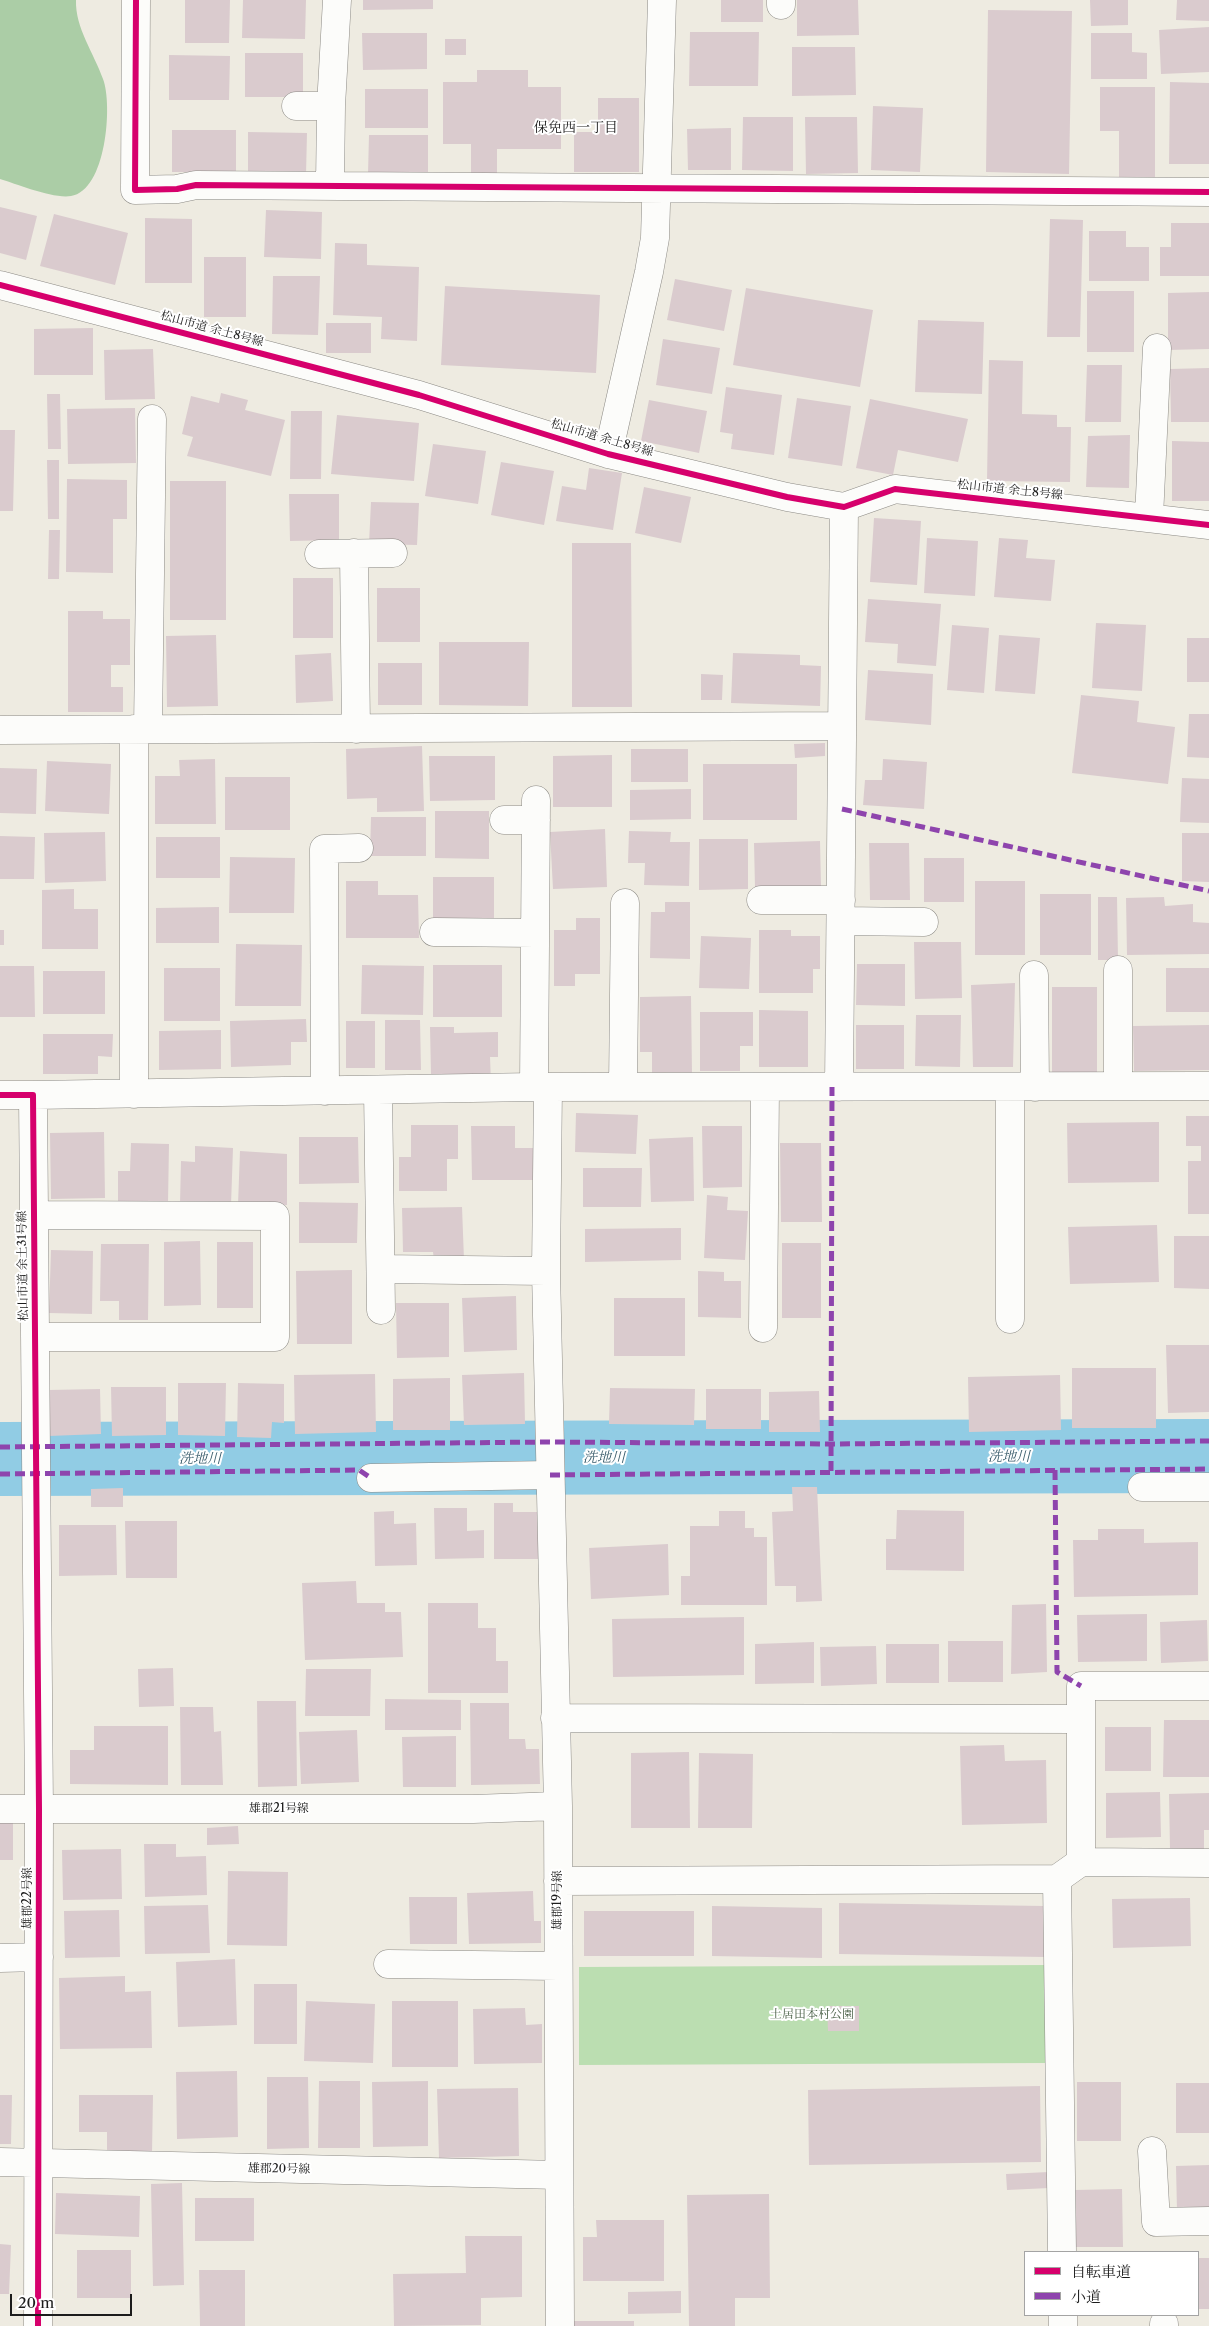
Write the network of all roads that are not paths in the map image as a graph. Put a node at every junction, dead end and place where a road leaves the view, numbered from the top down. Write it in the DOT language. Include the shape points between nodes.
graph roads {
  1 [pos="136,0"];
  2 [pos="337,0"];
  3 [pos="662,0"];
  4 [pos="296,106"];
  5 [pos="331,106"];
  6 [pos="330,185"];
  7 [pos="657,188"];
  8 [pos="1209,192"];
  9 [pos="0,285"];
  10 [pos="1157,348"];
  11 [pos="152,419"];
  12 [pos="608,454"];
  13 [pos="844,506"];
  14 [pos="1149,517"];
  15 [pos="1209,525"];
  16 [pos="354,553"];
  17 [pos="393,553"];
  18 [pos="319,554"];
  19 [pos="842,726"];
  20 [pos="141,729"];
  21 [pos="356,729"];
  22 [pos="0,730"];
  23 [pos="504,820"];
  24 [pos="359,848"];
  25 [pos="761,900"];
  26 [pos="624,903"];
  27 [pos="840,910"];
  28 [pos="924,922"];
  29 [pos="434,932"];
  30 [pos="535,933"];
  31 [pos="1118,970"];
  32 [pos="1034,975"];
  33 [pos="765,1086"];
  34 [pos="839,1086"];
  35 [pos="1022,1086"];
  36 [pos="1118,1086"];
  37 [pos="1209,1086"];
  38 [pos="541,1087"];
  39 [pos="623,1087"];
  40 [pos="378,1090"];
  41 [pos="325,1091"];
  42 [pos="134,1094"];
  43 [pos="0,1095"];
  44 [pos="33,1095"];
  45 [pos="34,1215"];
  46 [pos="381,1269"];
  47 [pos="546,1271"];
  48 [pos="381,1310"];
  49 [pos="1010,1319"];
  50 [pos="763,1328"];
  51 [pos="35,1337"];
  52 [pos="36,1461"];
  53 [pos="550,1464"];
  54 [pos="370,1478"];
  55 [pos="1142,1487"];
  56 [pos="1209,1487"];
  57 [pos="1209,1686"];
  58 [pos="555,1718"];
  59 [pos="1082,1719"];
  60 [pos="558,1806"];
  61 [pos="39,1808"];
  62 [pos="0,1809"];
  63 [pos="1082,1862"];
  64 [pos="1209,1863"];
  65 [pos="1056,1879"];
  66 [pos="558,1880"];
  67 [pos="39,1957"];
  68 [pos="0,1958"];
  69 [pos="388,1964"];
  70 [pos="558,1966"];
  71 [pos="1152,2151"];
  72 [pos="0,2162"];
  73 [pos="39,2163"];
  74 [pos="559,2175"];
  75 [pos="1209,2221"];
  76 [pos="1062,2251"];
  77 [pos="38,2326"];
  78 [pos="560,2326"];
  1 -- 6 [label="street" via="135,190 177,189 196,184"];
  2 -- 5 [label="street"];
  3 -- 7 [label="street"];
  4 -- 5 [label="street"];
  5 -- 6 [label="street"];
  6 -- 7 [label="street"];
  7 -- 8 [label="street"];
  7 -- 12 [label="street" via="650,272"];
  9 -- 12 [label="street, 松山市道 余土8号線" via="419,395"];
  10 -- 14 [label="street"];
  11 -- 20 [label="street"];
  12 -- 13 [label="street, 松山市道 余土8号線" via="787,497"];
  13 -- 14 [label="street, 松山市道 余土8号線" via="895,489"];
  13 -- 19 [label="street"];
  14 -- 15 [label="street, 松山市道 余土8号線"];
  16 -- 17 [label="street"];
  16 -- 18 [label="street"];
  16 -- 21 [label="street"];
  19 -- 21 [label="street"];
  19 -- 27 [label="street"];
  20 -- 21 [label="street"];
  20 -- 22 [label="street"];
  20 -- 42 [label="street"];
  23 -- 30 [label="street, 雄郡19号線" via="536,810"];
  24 -- 41 [label="street" via="324,849"];
  25 -- 27 [label="street"];
  26 -- 39 [label="street"];
  27 -- 28 [label="street"];
  27 -- 34 [label="street"];
  29 -- 30 [label="street"];
  30 -- 38 [label="street, 雄郡19号線"];
  31 -- 36 [label="street"];
  32 -- 35 [label="street"];
  33 -- 34 [label="street"];
  33 -- 39 [label="street"];
  33 -- 50 [label="street"];
  34 -- 35 [label="street"];
  35 -- 36 [label="street"];
  35 -- 49 [label="street"];
  36 -- 37 [label="street"];
  38 -- 39 [label="street"];
  38 -- 40 [label="street"];
  38 -- 47 [label="street, 雄郡19号線"];
  40 -- 41 [label="street"];
  40 -- 46 [label="street"];
  41 -- 42 [label="street"];
  42 -- 44 [label="street"];
  43 -- 44 [label="street"];
  44 -- 45 [label="street, 松山市道 余土31号線"];
  45 -- 51 [label="street, 松山市道 余土31号線"];
  45 -- 51 [label="street" via="275,1216 275,1337"];
  46 -- 47 [label="street"];
  46 -- 48 [label="street"];
  47 -- 53 [label="street, 雄郡19号線"];
  51 -- 52 [label="street, 松山市道 余土31号線"];
  52 -- 61 [label="street, 雄郡22号線"];
  53 -- 54 [label="street"];
  53 -- 58 [label="street, 雄郡19号線"];
  55 -- 56 [label="street"];
  57 -- 59 [label="street" via="1082,1686"];
  58 -- 59 [label="street"];
  58 -- 60 [label="street, 雄郡19号線"];
  59 -- 63 [label="street"];
  60 -- 61 [label="street, 雄郡21号線"];
  60 -- 66 [label="street, 雄郡19号線"];
  61 -- 62 [label="street, 雄郡21号線"];
  61 -- 67 [label="street, 雄郡22号線"];
  63 -- 64 [label="street"];
  63 -- 65 [label="street"];
  65 -- 66 [label="street"];
  65 -- 76 [label="street"];
  66 -- 70 [label="street, 雄郡19号線"];
  67 -- 68 [label="street"];
  67 -- 73 [label="street, 雄郡22号線"];
  69 -- 70 [label="street"];
  70 -- 74 [label="street, 雄郡19号線"];
  71 -- 75 [label="street" via="1156,2222"];
  72 -- 73 [label="street, 雄郡20号線"];
  73 -- 74 [label="street, 雄郡20号線"];
  73 -- 77 [label="street, 雄郡22号線"];
  74 -- 78 [label="street, 雄郡19号線"];
}
